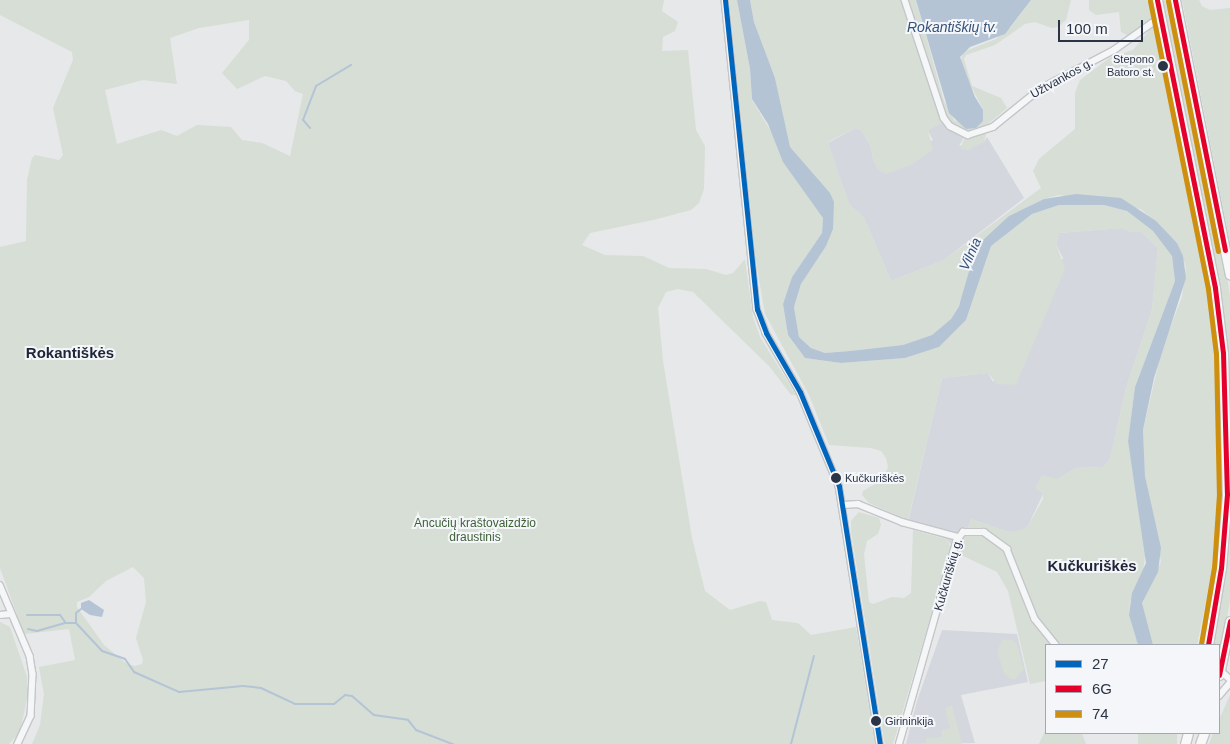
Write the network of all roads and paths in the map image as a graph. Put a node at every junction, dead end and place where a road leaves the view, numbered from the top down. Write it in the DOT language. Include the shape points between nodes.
graph roads {
  1 [pos="724,0"];
  2 [pos="905,0"];
  3 [pos="1157,0"];
  4 [pos="1175,0"];
  5 [pos="1161,22"];
  6 [pos="1230,275"];
  7 [pos="844,505"];
  8 [pos="1230,534"];
  9 [pos="958,537"];
  10 [pos="1224,542"];
  11 [pos="0,585"];
  12 [pos="0,614"];
  13 [pos="10,614"];
  14 [pos="1230,621"];
  15 [pos="1055,644"];
  16 [pos="1208,644"];
  17 [pos="1220,668"];
  18 [pos="1230,683"];
  19 [pos="1220,695"];
  20 [pos="18,744"];
  21 [pos="880,744"];
  22 [pos="899,744"];
  1 -- 7 [label="street" via="757,309 766,334 800,392 834,470"];
  2 -- 5 [label="street, Užtvankos g." via="944,118 950,126 968,135 993,127 1040,89 1114,50 1152,23"];
  3 -- 5 [label="main road"];
  4 -- 6 [label="main road"];
  5 -- 10 [label="main road" via="1205,231 1221,329 1228,452"];
  7 -- 9 [label="street" via="858,504 902,522"];
  7 -- 21 [label="street"];
  8 -- 10 [label="main road"];
  9 -- 15 [label="street, Kučkuriškių g." via="970,530 984,532 1007,549 1036,619"];
  9 -- 22 [label="street, Kučkuriškių g."];
  10 -- 16 [label="main road"];
  11 -- 13 [label="street"];
  12 -- 13 [label="street"];
  13 -- 20 [label="street" via="30,656 35,686 31,716"];
  14 -- 17 [label="main road"];
  18 -- 19 [label="street"];
}
